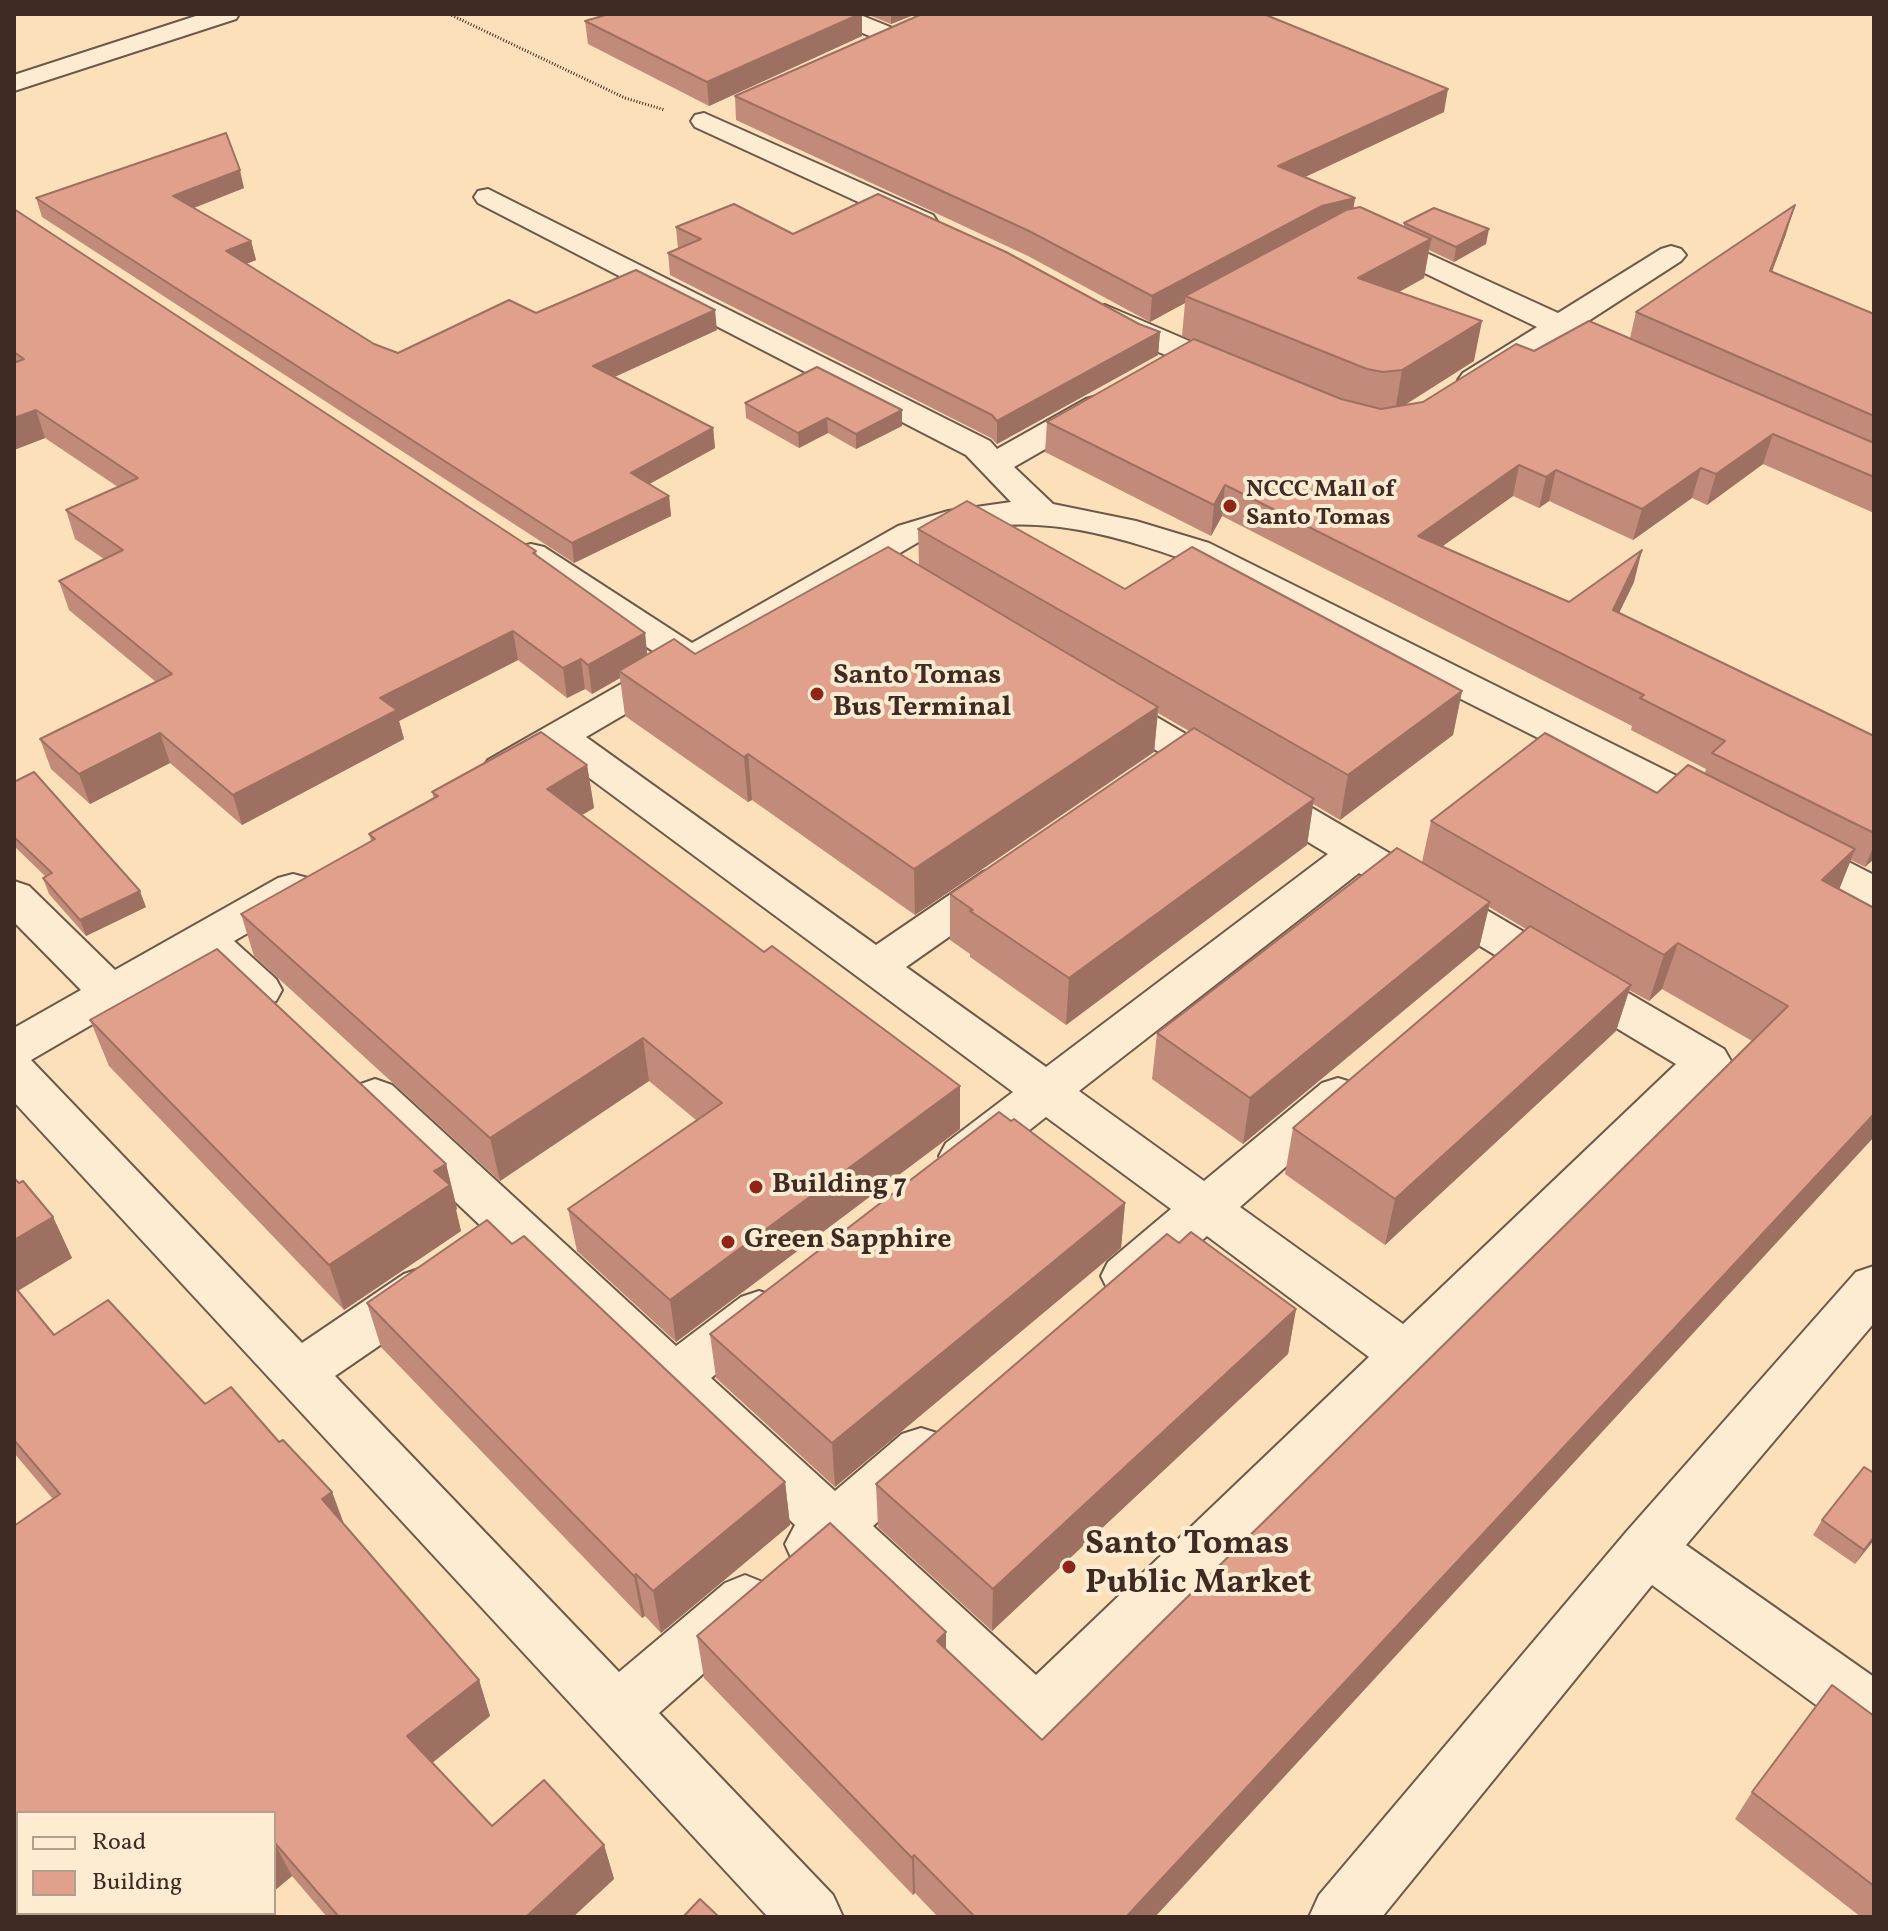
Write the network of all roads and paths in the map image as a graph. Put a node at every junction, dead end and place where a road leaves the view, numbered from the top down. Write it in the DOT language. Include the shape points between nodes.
graph roads {
  1 [pos="227,14"];
  2 [pos="449,14"];
  3 [pos="837,14"];
  4 [pos="918,25"];
  5 [pos="891,36"];
  6 [pos="862,49"];
  7 [pos="14,83"];
  8 [pos="733,108"];
  9 [pos="704,121"];
  10 [pos="488,197"];
  11 [pos="946,232"];
  12 [pos="1344,236"];
  13 [pos="1671,255"];
  14 [pos="1080,301"];
  15 [pos="1177,322"];
  16 [pos="1560,326"];
  17 [pos="1150,337"];
  18 [pos="1603,345"];
  19 [pos="1262,384"];
  20 [pos="1119,393"];
  21 [pos="1451,394"];
  22 [pos="995,464"];
  23 [pos="1041,511"];
  24 [pos="504,537"];
  25 [pos="863,558"];
  26 [pos="903,582"];
  27 [pos="691,659"];
  28 [pos="1074,684"];
  29 [pos="559,736"];
  30 [pos="1188,752"];
  31 [pos="1149,779"];
  32 [pos="464,790"];
  33 [pos="1357,853"];
  34 [pos="1031,859"];
  35 [pos="327,868"];
  36 [pos="1874,893"];
  37 [pos="14,896"];
  38 [pos="204,939"];
  39 [pos="1514,946"];
  40 [pos="875,967"];
  41 [pos="1478,976"];
  42 [pos="111,993"];
  43 [pos="296,1024"];
  44 [pos="14,1049"];
  45 [pos="341,1066"];
  46 [pos="1371,1067"];
  47 [pos="14,1072"];
  48 [pos="1046,1092"];
  49 [pos="934,1177"];
  50 [pos="1205,1209"];
  51 [pos="483,1246"];
  52 [pos="798,1282"];
  53 [pos="1874,1287"];
  54 [pos="1085,1311"];
  55 [pos="1406,1355"];
  56 [pos="300,1372"];
  57 [pos="674,1377"];
  58 [pos="953,1424"];
  59 [pos="833,1526"];
  60 [pos="1647,1549"];
  61 [pos="617,1711"];
  62 [pos="1874,1712"];
  63 [pos="811,1917"];
  64 [pos="1341,1917"];
  1 -- 7 [label="street"];
  2 -- 9 [label="path" via="625,98"];
  3 -- 5 [label="street"];
  4 -- 5 [label="street"];
  5 -- 6 [label="street"];
  8 -- 9 [label="street"];
  9 -- 11 [label="street"];
  10 -- 22 [label="street" via="951,433"];
  12 -- 16 [label="street" via="1369,236"];
  13 -- 16 [label="street"];
  14 -- 17 [label="street"];
  15 -- 17 [label="street"];
  16 -- 18 [label="street"];
  16 -- 21 [label="street"];
  17 -- 19 [label="street" via="1174,362"];
  20 -- 22 [label="street"];
  22 -- 23 [label="street"];
  23 -- 25 [label="street" via="946,519"];
  23 -- 36 [label="street" via="1138,530 1230,566"];
  24 -- 27 [label="street"];
  25 -- 26 [label="street"];
  25 -- 27 [label="street"];
  27 -- 29 [label="street"];
  28 -- 30 [label="street"];
  29 -- 32 [label="street"];
  29 -- 40 [label="street"];
  30 -- 31 [label="street"];
  30 -- 33 [label="street"];
  33 -- 39 [label="street"];
  33 -- 48 [label="street"];
  34 -- 40 [label="street"];
  35 -- 38 [label="street"];
  37 -- 42 [label="street"];
  38 -- 42 [label="street"];
  38 -- 43 [label="street"];
  39 -- 41 [label="street"];
  39 -- 55 [label="street" via="1708,1061"];
  40 -- 48 [label="street"];
  42 -- 44 [label="street"];
  45 -- 51 [label="street"];
  46 -- 50 [label="street"];
  47 -- 56 [label="street"];
  48 -- 49 [label="street"];
  48 -- 50 [label="street"];
  50 -- 54 [label="street"];
  50 -- 55 [label="street"];
  51 -- 56 [label="street"];
  51 -- 57 [label="street"];
  52 -- 57 [label="street"];
  53 -- 60 [label="street"];
  55 -- 59 [label="street" via="1036,1715"];
  56 -- 61 [label="street"];
  57 -- 59 [label="street"];
  58 -- 59 [label="street"];
  59 -- 61 [label="street"];
  60 -- 62 [label="street"];
  60 -- 64 [label="street"];
  61 -- 63 [label="street"];
}
